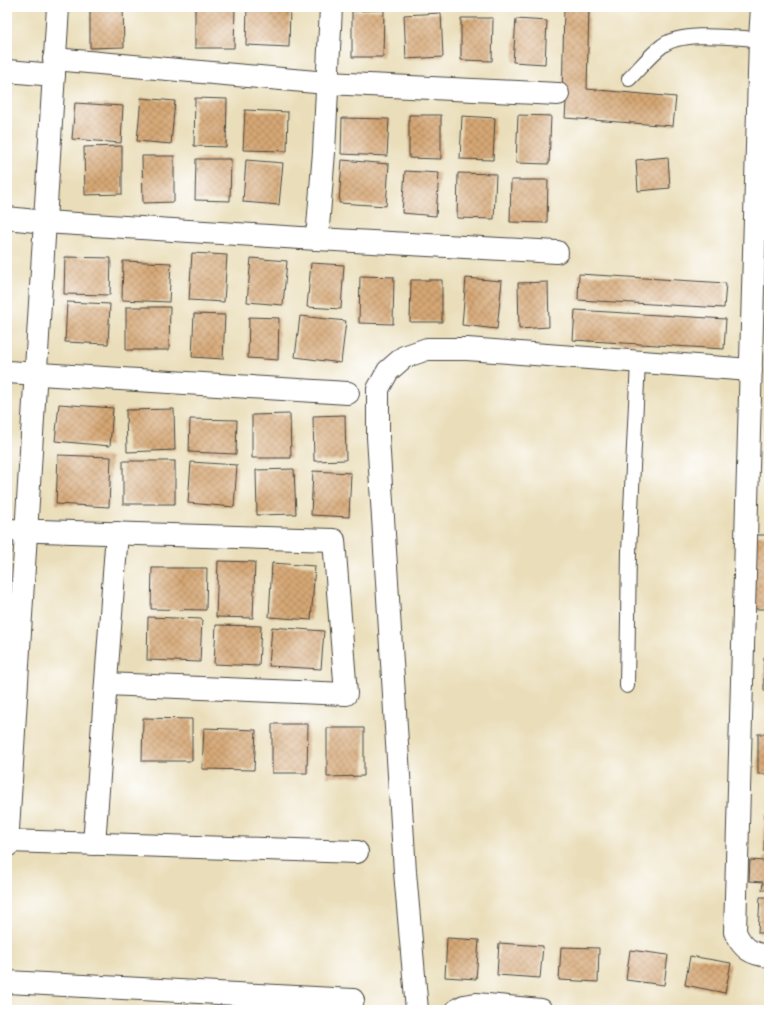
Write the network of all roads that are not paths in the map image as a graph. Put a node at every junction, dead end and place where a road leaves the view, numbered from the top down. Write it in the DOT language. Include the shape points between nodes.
graph roads {
  1 [pos="58,7"];
  2 [pos="331,7"];
  3 [pos="762,7"];
  4 [pos="760,39"];
  5 [pos="54,67"];
  6 [pos="7,71"];
  7 [pos="629,79"];
  8 [pos="327,83"];
  9 [pos="558,94"];
  10 [pos="7,218"];
  11 [pos="45,222"];
  12 [pos="317,239"];
  13 [pos="557,252"];
  14 [pos="638,361"];
  15 [pos="751,370"];
  16 [pos="7,372"];
  17 [pos="36,374"];
  18 [pos="348,393"];
  19 [pos="17,530"];
  20 [pos="118,533"];
  21 [pos="12,678"];
  22 [pos="106,684"];
  23 [pos="627,686"];
  24 [pos="7,841"];
  25 [pos="94,844"];
  26 [pos="7,846"];
  27 [pos="357,852"];
  28 [pos="769,956"];
  29 [pos="7,982"];
  30 [pos="353,1000"];
  31 [pos="417,1010"];
  32 [pos="457,1010"];
  33 [pos="541,1010"];
  1 -- 5 [label="street"];
  2 -- 8 [label="street"];
  3 -- 4 [label="street"];
  4 -- 7 [label="lane" via="684,37 663,45"];
  4 -- 15 [label="street"];
  5 -- 6 [label="street"];
  5 -- 8 [label="street"];
  5 -- 11 [label="street"];
  8 -- 9 [label="street"];
  8 -- 12 [label="street"];
  10 -- 11 [label="street"];
  11 -- 12 [label="street"];
  11 -- 17 [label="street"];
  12 -- 13 [label="street"];
  14 -- 15 [label="street"];
  14 -- 23 [label="lane" via="629,552"];
  14 -- 31 [label="street" via="467,349 427,349 404,357 388,371 378,389 378,437 405,872"];
  15 -- 28 [label="street" via="735,932 740,943 749,951"];
  16 -- 17 [label="street"];
  17 -- 18 [label="street"];
  17 -- 19 [label="street"];
  19 -- 20 [label="street"];
  19 -- 21 [label="street"];
  20 -- 22 [label="street"];
  20 -- 22 [label="street" via="334,540 346,694"];
  21 -- 24 [label="street"];
  22 -- 25 [label="street"];
  24 -- 25 [label="street"];
  24 -- 26 [label="street"];
  25 -- 27 [label="street"];
  29 -- 30 [label="street"];
  32 -- 33 [label="street" via="476,1004"];
}
